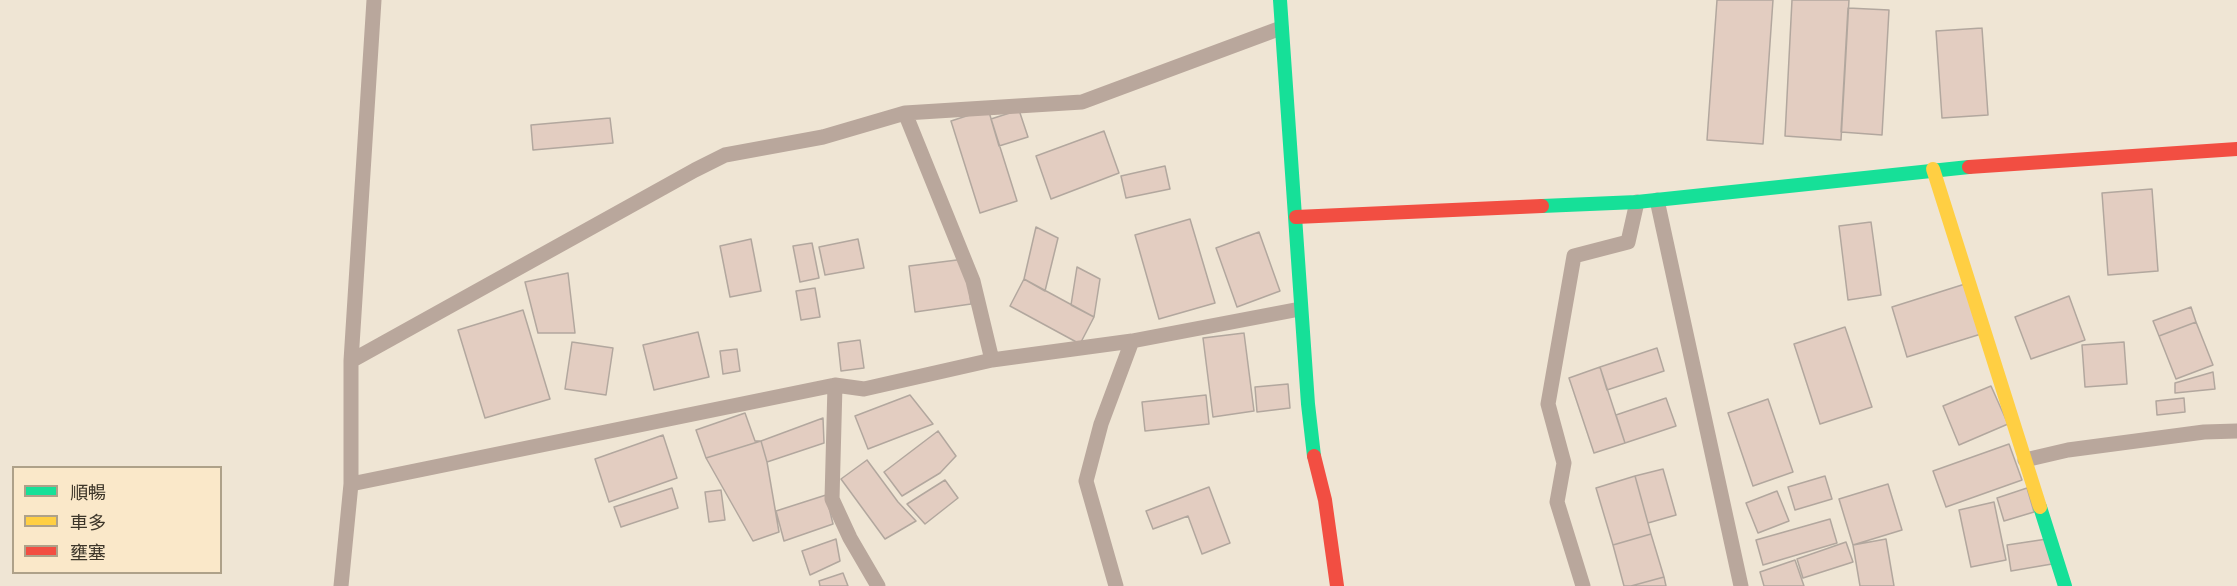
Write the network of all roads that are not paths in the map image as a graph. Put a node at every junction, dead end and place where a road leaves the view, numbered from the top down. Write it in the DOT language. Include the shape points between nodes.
graph roads {
  1 [pos="374,0"];
  2 [pos="1280,0"];
  3 [pos="1281,28"];
  4 [pos="905,113"];
  5 [pos="2237,149"];
  6 [pos="1933,169"];
  7 [pos="1657,200"];
  8 [pos="1637,202"];
  9 [pos="1296,217"];
  10 [pos="1300,309"];
  11 [pos="1132,341"];
  12 [pos="992,360"];
  13 [pos="351,361"];
  14 [pos="835,385"];
  15 [pos="2237,431"];
  16 [pos="2025,460"];
  17 [pos="351,484"];
  18 [pos="1333,583"];
  19 [pos="341,586"];
  20 [pos="878,586"];
  21 [pos="1116,586"];
  22 [pos="1583,586"];
  23 [pos="1741,586"];
  24 [pos="2065,586"];
  1 -- 13 [label="lane"];
  2 -- 3 [label="street"];
  3 -- 4 [label="lane" via="1082,102"];
  3 -- 9 [label="street"];
  4 -- 12 [label="lane" via="974,281"];
  4 -- 13 [label="lane" via="824,137 725,155"];
  5 -- 6 [label="street"];
  6 -- 7 [label="street"];
  6 -- 16 [label="street"];
  7 -- 8 [label="street"];
  7 -- 23 [label="lane"];
  8 -- 9 [label="street"];
  8 -- 22 [label="lane" via="1628,242 1574,256 1548,404 1564,463 1557,502"];
  9 -- 10 [label="street"];
  10 -- 11 [label="lane"];
  10 -- 18 [label="street" via="1313,450 1325,500"];
  11 -- 12 [label="lane"];
  11 -- 21 [label="lane" via="1101,424 1086,481"];
  12 -- 14 [label="lane" via="864,389"];
  13 -- 17 [label="lane"];
  14 -- 17 [label="lane"];
  14 -- 20 [label="lane" via="832,499"];
  15 -- 16 [label="lane" via="2068,450"];
  16 -- 24 [label="street"];
  17 -- 19 [label="lane"];
}
